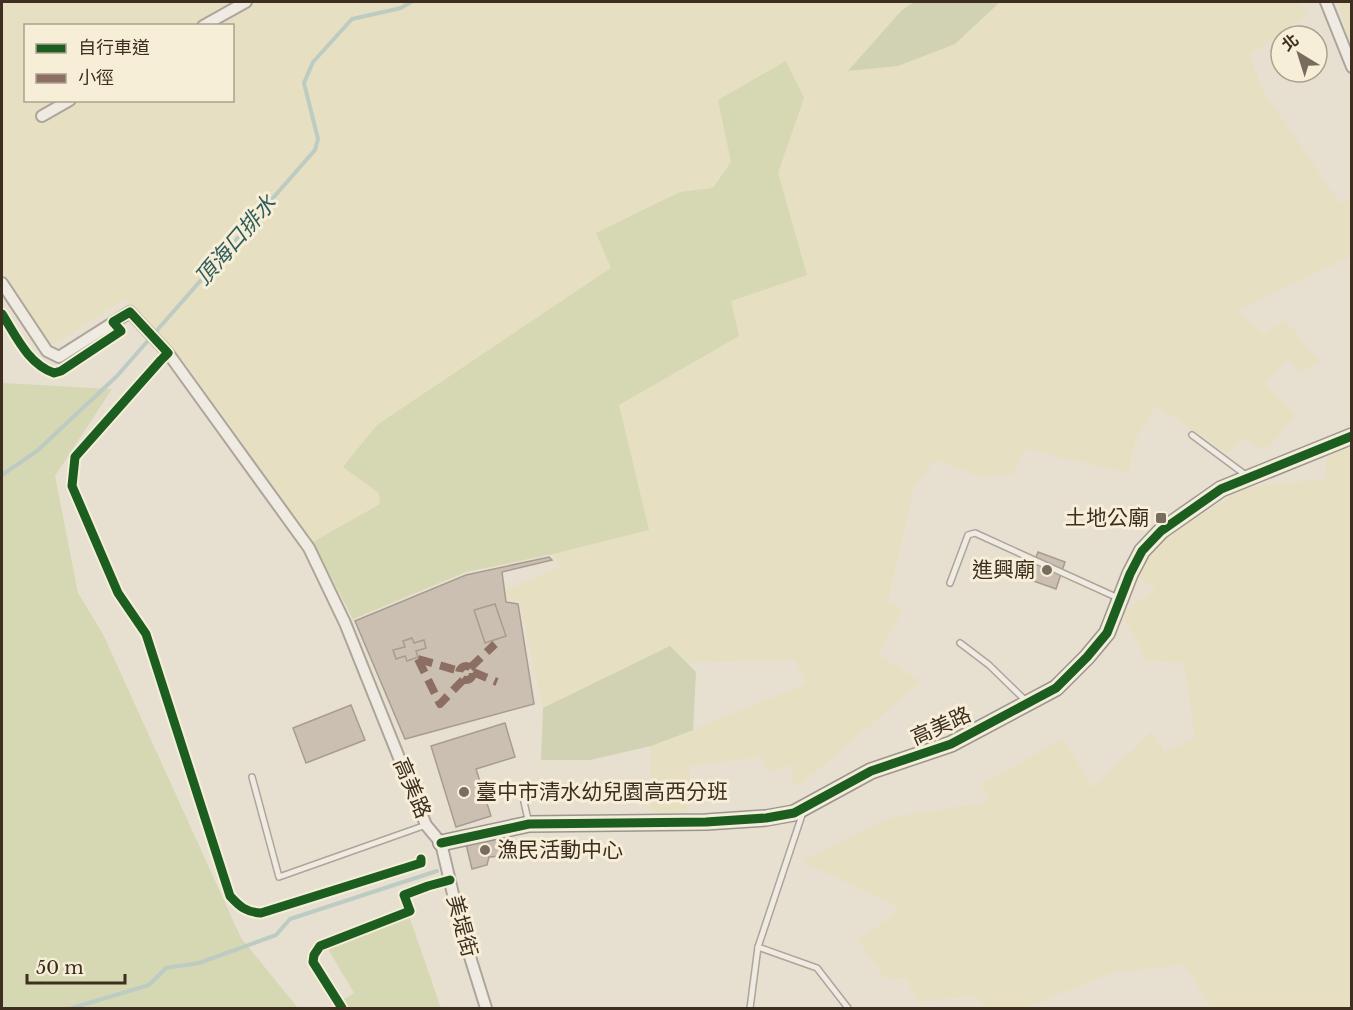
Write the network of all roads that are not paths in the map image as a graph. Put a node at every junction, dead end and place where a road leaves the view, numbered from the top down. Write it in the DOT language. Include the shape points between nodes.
graph roads {
  1 [pos="246,2"];
  2 [pos="1326,2"];
  3 [pos="208,24"];
  4 [pos="1352,67"];
  5 [pos="66,102"];
  6 [pos="42,116"];
  7 [pos="2,283"];
  8 [pos="1192,435"];
  9 [pos="1352,436"];
  10 [pos="1249,477"];
  11 [pos="950,584"];
  12 [pos="1120,598"];
  13 [pos="960,643"];
  14 [pos="1028,703"];
  15 [pos="252,777"];
  16 [pos="522,793"];
  17 [pos="805,806"];
  18 [pos="529,824"];
  19 [pos="426,825"];
  20 [pos="441,843"];
  21 [pos="758,947"];
  22 [pos="486,1008"];
  23 [pos="750,1008"];
  24 [pos="848,1008"];
  1 -- 3 [label="street"];
  2 -- 4 [label="street"];
  5 -- 6 [label="street"];
  7 -- 19 [label="street, 高美路" via="47,351 59,357 130,312 168,353 309,548 345,623"];
  8 -- 10 [label="lane"];
  9 -- 10 [label="street, 高美路"];
  10 -- 12 [label="street, 高美路" via="1221,489 1161,531 1142,551"];
  11 -- 12 [label="lane" via="968,535 975,533"];
  12 -- 14 [label="street, 高美路" via="1107,633 1087,657 1056,688"];
  13 -- 14 [label="lane"];
  14 -- 17 [label="street, 高美路" via="951,744 871,771"];
  15 -- 19 [label="lane" via="279,877"];
  16 -- 18 [label="lane"];
  17 -- 18 [label="street, 高美路" via="794,813 766,818 706,822"];
  17 -- 21 [label="lane"];
  18 -- 20 [label="street, 高美路"];
  19 -- 20 [label="street, 高美路"];
  20 -- 22 [label="street, 美堤街" via="461,928"];
  21 -- 23 [label="lane"];
  21 -- 24 [label="lane" via="817,968"];
}
